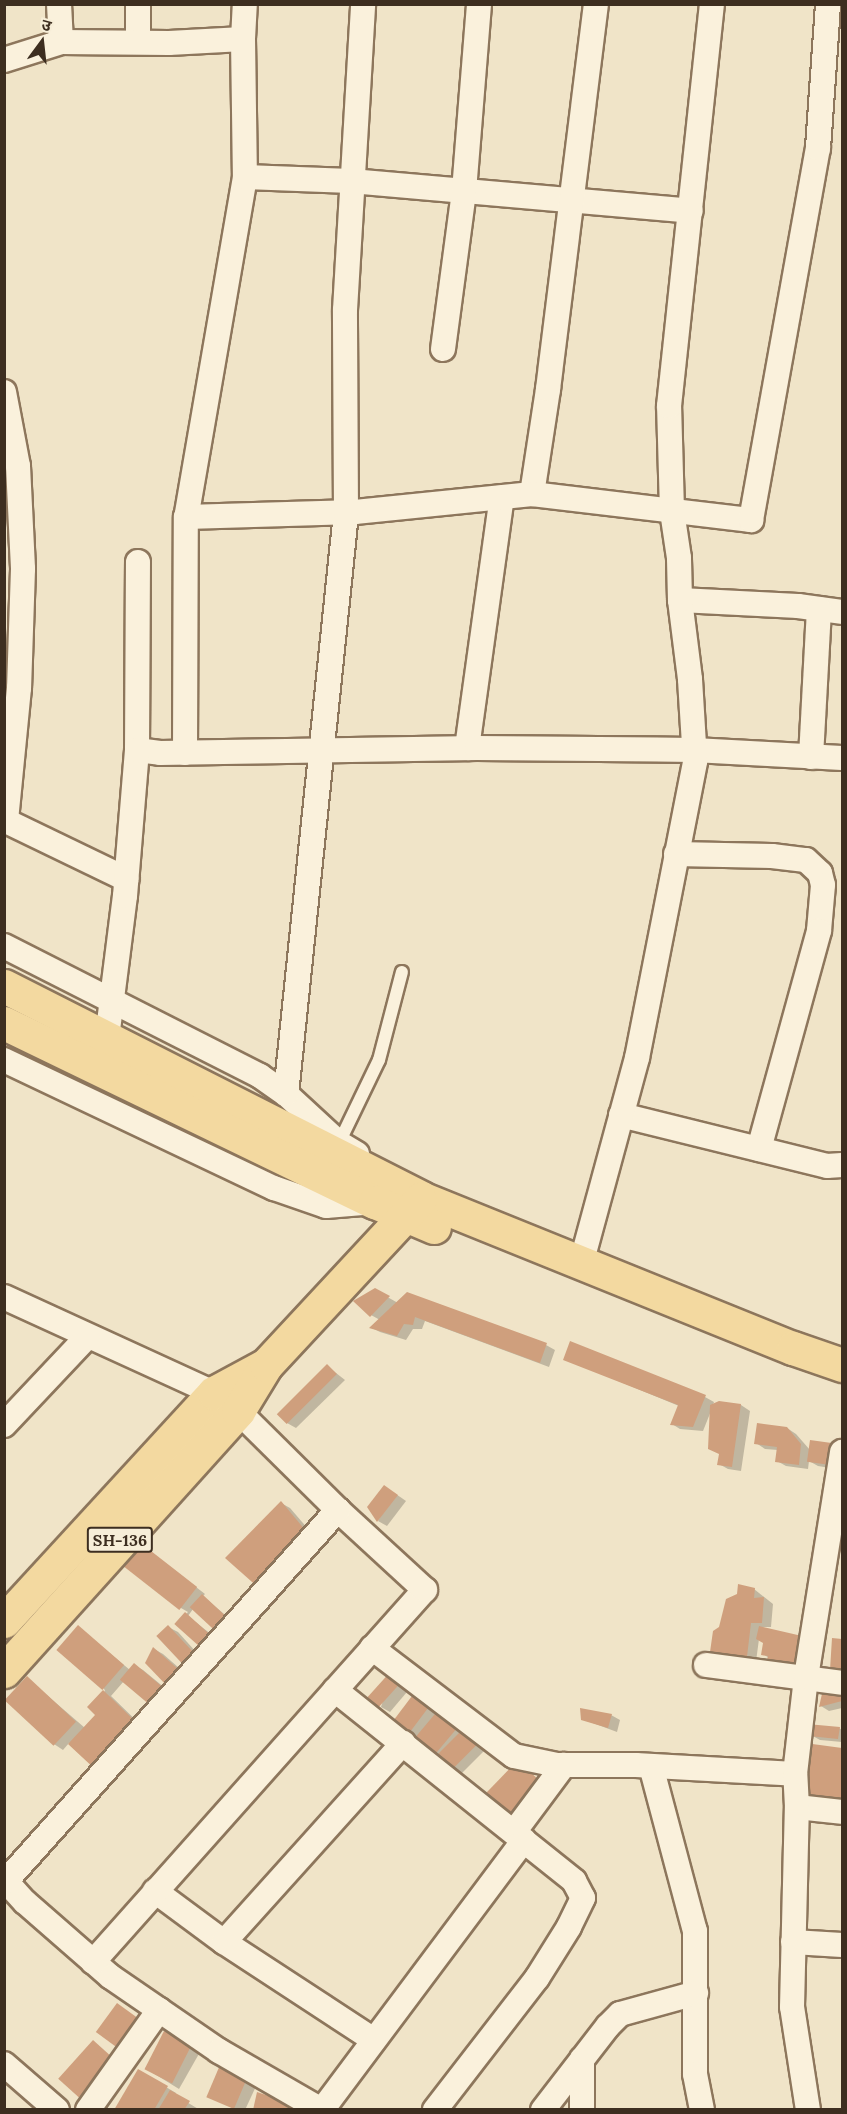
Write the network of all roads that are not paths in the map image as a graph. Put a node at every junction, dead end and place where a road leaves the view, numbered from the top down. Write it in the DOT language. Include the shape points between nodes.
graph roads {
  1 [pos="59,4"];
  2 [pos="138,4"];
  3 [pos="245,4"];
  4 [pos="363,4"];
  5 [pos="479,4"];
  6 [pos="596,4"];
  7 [pos="712,4"];
  8 [pos="828,4"];
  9 [pos="243,39"];
  10 [pos="61,42"];
  11 [pos="138,42"];
  12 [pos="4,60"];
  13 [pos="244,177"];
  14 [pos="351,181"];
  15 [pos="464,191"];
  16 [pos="571,201"];
  17 [pos="691,212"];
  18 [pos="443,349"];
  19 [pos="6,405"];
  20 [pos="532,494"];
  21 [pos="502,497"];
  22 [pos="672,511"];
  23 [pos="346,513"];
  24 [pos="186,517"];
  25 [pos="138,562"];
  26 [pos="680,600"];
  27 [pos="831,610"];
  28 [pos="467,748"];
  29 [pos="136,750"];
  30 [pos="322,750"];
  31 [pos="694,750"];
  32 [pos="185,753"];
  33 [pos="811,757"];
  34 [pos="843,758"];
  35 [pos="5,820"];
  36 [pos="676,854"];
  37 [pos="126,879"];
  38 [pos="4,946"];
  39 [pos="402,972"];
  40 [pos="4,986"];
  41 [pos="112,1001"];
  42 [pos="4,1023"];
  43 [pos="107,1038"];
  44 [pos="4,1060"];
  45 [pos="286,1094"];
  46 [pos="621,1115"];
  47 [pos="339,1143"];
  48 [pos="759,1149"];
  49 [pos="843,1165"];
  50 [pos="375,1202"];
  51 [pos="414,1207"];
  52 [pos="581,1264"];
  53 [pos="4,1297"];
  54 [pos="88,1336"];
  55 [pos="843,1365"];
  56 [pos="843,1390"];
  57 [pos="226,1402"];
  58 [pos="4,1425"];
  59 [pos="843,1452"];
  60 [pos="338,1510"];
  61 [pos="4,1621"];
  62 [pos="372,1648"];
  63 [pos="706,1665"];
  64 [pos="4,1671"];
  65 [pos="806,1677"];
  66 [pos="843,1683"];
  67 [pos="335,1690"];
  68 [pos="403,1743"];
  69 [pos="564,1765"];
  70 [pos="651,1766"];
  71 [pos="795,1774"];
  72 [pos="797,1807"];
  73 [pos="843,1812"];
  74 [pos="519,1836"];
  75 [pos="5,1880"];
  76 [pos="155,1891"];
  77 [pos="224,1942"];
  78 [pos="793,1942"];
  79 [pos="843,1945"];
  80 [pos="93,1962"];
  81 [pos="696,1993"];
  82 [pos="159,2010"];
  83 [pos="374,2040"];
  84 [pos="582,2059"];
  85 [pos="4,2064"];
  86 [pos="57,2109"];
  87 [pos="88,2109"];
  88 [pos="322,2109"];
  89 [pos="435,2109"];
  90 [pos="543,2109"];
  91 [pos="582,2109"];
  92 [pos="702,2109"];
  93 [pos="808,2109"];
  1 -- 10 [label="street"];
  2 -- 11 [label="street"];
  3 -- 9 [label="street"];
  4 -- 14 [label="street"];
  5 -- 15 [label="street"];
  6 -- 16 [label="street"];
  7 -- 17 [label="street"];
  8 -- 22 [label="street" via="818,148 751,520"];
  9 -- 11 [label="street"];
  9 -- 13 [label="street"];
  10 -- 11 [label="street"];
  10 -- 12 [label="street"];
  13 -- 14 [label="street"];
  13 -- 24 [label="street"];
  14 -- 15 [label="street"];
  14 -- 23 [label="street" via="345,310"];
  15 -- 16 [label="street"];
  15 -- 18 [label="street"];
  16 -- 17 [label="street"];
  16 -- 20 [label="street"];
  17 -- 22 [label="street" via="669,406"];
  19 -- 35 [label="street" via="18,466 23,569 19,688"];
  20 -- 21 [label="street"];
  20 -- 22 [label="street"];
  21 -- 23 [label="street"];
  21 -- 28 [label="street"];
  22 -- 26 [label="street"];
  23 -- 24 [label="street"];
  23 -- 30 [label="street"];
  24 -- 32 [label="street"];
  25 -- 29 [label="street"];
  26 -- 27 [label="street"];
  26 -- 31 [label="street"];
  27 -- 33 [label="street"];
  28 -- 30 [label="street"];
  28 -- 31 [label="street"];
  29 -- 32 [label="street"];
  29 -- 37 [label="street"];
  30 -- 32 [label="street"];
  30 -- 45 [label="street"];
  31 -- 33 [label="street"];
  31 -- 36 [label="street"];
  33 -- 34 [label="street"];
  35 -- 37 [label="street"];
  36 -- 46 [label="street" via="637,1058"];
  36 -- 48 [label="street" via="806,860 820,873 823,885 819,931"];
  37 -- 41 [label="street"];
  38 -- 41 [label="street"];
  39 -- 47 [label="lane" via="379,1060"];
  40 -- 43 [label="main road"];
  41 -- 43 [label="street"];
  41 -- 45 [label="street" via="260,1076"];
  42 -- 50 [label="main road"];
  43 -- 51 [label="main road"];
  44 -- 50 [label="street" via="274,1188 326,1206"];
  45 -- 47 [label="street"];
  46 -- 48 [label="street"];
  46 -- 52 [label="street"];
  47 -- 51 [label="street"];
  48 -- 49 [label="street" via="827,1167"];
  50 -- 51 [label="main road"];
  51 -- 52 [label="main road"];
  51 -- 56 [label="main road" via="548,1275"];
  51 -- 57 [label="main road, SH-136" via="266,1365"];
  52 -- 55 [label="main road"];
  53 -- 54 [label="street"];
  54 -- 57 [label="street"];
  54 -- 58 [label="street"];
  57 -- 60 [label="street"];
  57 -- 61 [label="main road, SH-136"];
  57 -- 64 [label="main road, SH-136"];
  59 -- 65 [label="street"];
  60 -- 62 [label="street" via="425,1590"];
  60 -- 75 [label="street"];
  62 -- 67 [label="street"];
  62 -- 69 [label="street" via="514,1756"];
  63 -- 65 [label="street"];
  65 -- 66 [label="street"];
  65 -- 71 [label="street"];
  67 -- 68 [label="street"];
  67 -- 76 [label="street"];
  68 -- 74 [label="street"];
  68 -- 77 [label="street"];
  69 -- 70 [label="street"];
  69 -- 74 [label="street"];
  70 -- 71 [label="street"];
  70 -- 81 [label="street" via="695,1932"];
  71 -- 72 [label="street"];
  72 -- 73 [label="street"];
  72 -- 78 [label="street"];
  74 -- 83 [label="street"];
  74 -- 89 [label="street" via="574,1881 583,1898 537,1978"];
  75 -- 80 [label="street"];
  76 -- 77 [label="street"];
  76 -- 80 [label="street"];
  77 -- 83 [label="street"];
  78 -- 79 [label="street"];
  78 -- 93 [label="street" via="792,2007"];
  80 -- 82 [label="street"];
  81 -- 84 [label="street" via="620,2014"];
  81 -- 92 [label="street" via="695,2074"];
  82 -- 87 [label="street"];
  82 -- 88 [label="street" via="219,2051"];
  83 -- 88 [label="street"];
  84 -- 90 [label="street"];
  84 -- 91 [label="street"];
  85 -- 86 [label="street"];
}
